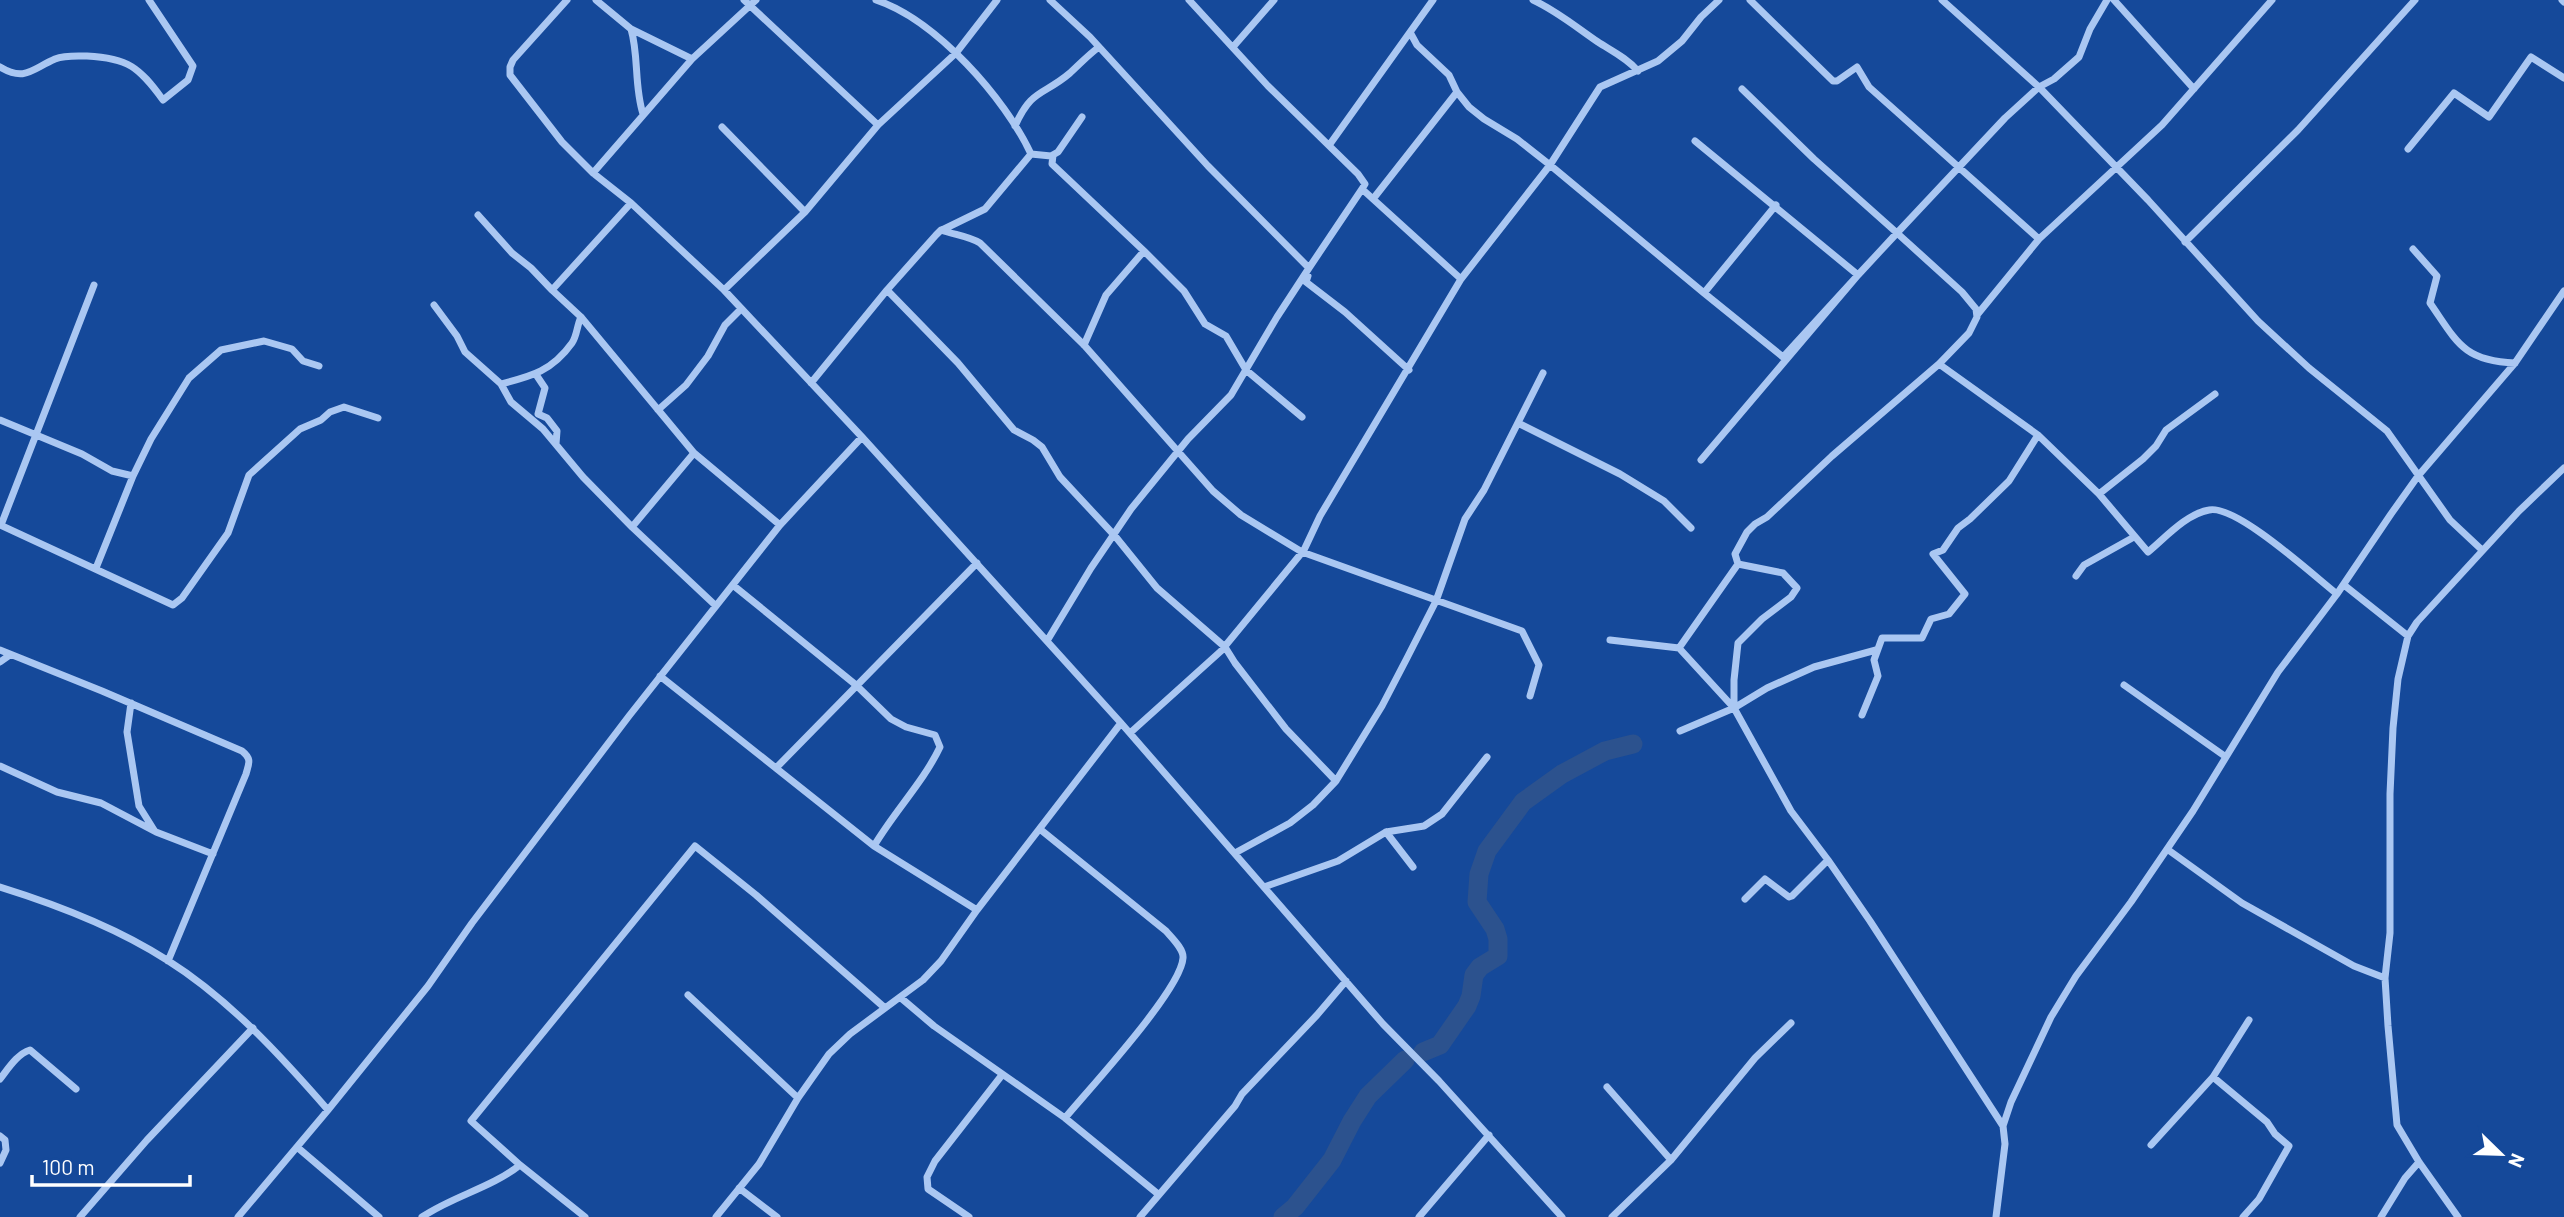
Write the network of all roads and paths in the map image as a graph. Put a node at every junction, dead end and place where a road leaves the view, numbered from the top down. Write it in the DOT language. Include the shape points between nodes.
graph roads {
  1 [pos="149,0"];
  2 [pos="567,0"];
  3 [pos="596,0"];
  4 [pos="744,0"];
  5 [pos="756,0"];
  6 [pos="876,0"];
  7 [pos="997,0"];
  8 [pos="1050,0"];
  9 [pos="1189,0"];
  10 [pos="1273,0"];
  11 [pos="1433,0"];
  12 [pos="1533,0"];
  13 [pos="1719,0"];
  14 [pos="1750,0"];
  15 [pos="1942,0"];
  16 [pos="2107,0"];
  17 [pos="2114,0"];
  18 [pos="2272,0"];
  19 [pos="2415,0"];
  20 [pos="749,7"];
  21 [pos="631,29"];
  22 [pos="1411,34"];
  23 [pos="1099,47"];
  24 [pos="1233,47"];
  25 [pos="956,53"];
  26 [pos="692,59"];
  27 [pos="0,67"];
  28 [pos="1638,71"];
  29 [pos="2564,78"];
  30 [pos="2039,87"];
  31 [pos="1742,89"];
  32 [pos="2194,89"];
  33 [pos="1457,92"];
  34 [pos="643,114"];
  35 [pos="1082,117"];
  36 [pos="878,125"];
  37 [pos="1015,126"];
  38 [pos="722,128"];
  39 [pos="1695,141"];
  40 [pos="1330,144"];
  41 [pos="2408,149"];
  42 [pos="1031,154"];
  43 [pos="1053,155"];
  44 [pos="1550,165"];
  45 [pos="2115,166"];
  46 [pos="1957,168"];
  47 [pos="593,173"];
  48 [pos="1362,189"];
  49 [pos="1373,199"];
  50 [pos="631,203"];
  51 [pos="1776,205"];
  52 [pos="805,212"];
  53 [pos="478,215"];
  54 [pos="941,230"];
  55 [pos="1897,233"];
  56 [pos="2039,239"];
  57 [pos="2185,242"];
  58 [pos="2413,249"];
  59 [pos="1144,251"];
  60 [pos="1309,268"];
  61 [pos="1858,275"];
  62 [pos="1461,279"];
  63 [pos="94,285"];
  64 [pos="552,290"];
  65 [pos="724,290"];
  66 [pos="887,290"];
  67 [pos="2564,291"];
  68 [pos="1704,293"];
  69 [pos="433,305"];
  70 [pos="741,309"];
  71 [pos="1977,315"];
  72 [pos="582,317"];
  73 [pos="1084,345"];
  74 [pos="2515,363"];
  75 [pos="1939,364"];
  76 [pos="319,366"];
  77 [pos="1246,370"];
  78 [pos="1409,370"];
  79 [pos="1543,373"];
  80 [pos="537,376"];
  81 [pos="811,383"];
  82 [pos="501,384"];
  83 [pos="2214,394"];
  84 [pos="658,410"];
  85 [pos="1302,417"];
  86 [pos="377,418"];
  87 [pos="0,420"];
  88 [pos="1518,423"];
  89 [pos="2038,435"];
  90 [pos="37,436"];
  91 [pos="862,437"];
  92 [pos="556,444"];
  93 [pos="1180,451"];
  94 [pos="694,453"];
  95 [pos="1701,460"];
  96 [pos="2564,468"];
  97 [pos="133,476"];
  98 [pos="2418,476"];
  99 [pos="2099,494"];
  100 [pos="0,525"];
  101 [pos="780,525"];
  102 [pos="632,527"];
  103 [pos="1691,528"];
  104 [pos="1115,536"];
  105 [pos="2134,537"];
  106 [pos="2482,550"];
  107 [pos="1302,552"];
  108 [pos="977,562"];
  109 [pos="1738,564"];
  110 [pos="96,568"];
  111 [pos="2076,576"];
  112 [pos="2343,585"];
  113 [pos="734,586"];
  114 [pos="2337,594"];
  115 [pos="1436,601"];
  116 [pos="716,606"];
  117 [pos="2408,636"];
  118 [pos="1610,640"];
  119 [pos="1047,641"];
  120 [pos="1225,647"];
  121 [pos="1679,649"];
  122 [pos="0,650"];
  123 [pos="1876,650"];
  124 [pos="10,655"];
  125 [pos="0,662"];
  126 [pos="660,676"];
  127 [pos="856,685"];
  128 [pos="2124,685"];
  129 [pos="1530,696"];
  130 [pos="131,703"];
  131 [pos="1734,708"];
  132 [pos="1862,715"];
  133 [pos="1121,723"];
  134 [pos="1680,732"];
  135 [pos="1130,733"];
  136 [pos="1487,757"];
  137 [pos="2227,757"];
  138 [pos="0,766"];
  139 [pos="776,768"];
  140 [pos="1336,781"];
  141 [pos="1041,830"];
  142 [pos="156,832"];
  143 [pos="1386,832"];
  144 [pos="874,846"];
  145 [pos="2167,849"];
  146 [pos="1235,853"];
  147 [pos="213,854"];
  148 [pos="1828,860"];
  149 [pos="1413,867"];
  150 [pos="0,887"];
  151 [pos="1264,887"];
  152 [pos="1745,899"];
  153 [pos="977,911"];
  154 [pos="168,961"];
  155 [pos="2385,978"];
  156 [pos="1346,981"];
  157 [pos="688,995"];
  158 [pos="901,998"];
  159 [pos="885,1008"];
  160 [pos="2249,1020"];
  161 [pos="1791,1023"];
  162 [pos="253,1028"];
  163 [pos="1002,1074"];
  164 [pos="2213,1077"];
  165 [pos="0,1079"];
  166 [pos="1607,1087"];
  167 [pos="76,1088"];
  168 [pos="797,1098"];
  169 [pos="328,1110"];
  170 [pos="1065,1118"];
  171 [pos="2003,1126"];
  172 [pos="1489,1135"];
  173 [pos="0,1136"];
  174 [pos="2151,1145"];
  175 [pos="298,1147"];
  176 [pos="1671,1160"];
  177 [pos="2419,1162"];
  178 [pos="0,1163"];
  179 [pos="520,1165"];
  180 [pos="739,1188"];
  181 [pos="1158,1194"];
  182 [pos="80,1217"];
  183 [pos="238,1217"];
  184 [pos="379,1217"];
  185 [pos="422,1217"];
  186 [pos="585,1217"];
  187 [pos="716,1217"];
  188 [pos="777,1217"];
  189 [pos="969,1217"];
  190 [pos="1140,1217"];
  191 [pos="1419,1217"];
  192 [pos="1562,1217"];
  193 [pos="1612,1217"];
  194 [pos="1996,1217"];
  195 [pos="2243,1217"];
  196 [pos="2381,1217"];
  197 [pos="2458,1217"];
  1 -- 27 [label="street" via="192,66 188,80 163,100 149,81 125,61 112,57 56,58 27,74 13,74"];
  2 -- 47 [label="street" via="513,60 510,75 562,142"];
  3 -- 21 [label="street"];
  4 -- 20 [label="street"];
  5 -- 20 [label="street"];
  6 -- 25 [label="street" via="896,7"];
  7 -- 25 [label="street"];
  8 -- 23 [label="street"];
  9 -- 24 [label="street"];
  10 -- 24 [label="street"];
  11 -- 22 [label="street"];
  12 -- 28 [label="street" via="1629,60"];
  13 -- 28 [label="street" via="1672,51"];
  14 -- 46 [label="street" via="1833,81 1857,67 1869,87"];
  15 -- 30 [label="street"];
  16 -- 30 [label="street" via="2079,57"];
  17 -- 32 [label="street"];
  18 -- 32 [label="street"];
  19 -- 57 [label="street" via="2298,130"];
  20 -- 26 [label="street"];
  20 -- 36 [label="street"];
  21 -- 26 [label="street"];
  21 -- 34 [label="street"];
  22 -- 33 [label="street" via="1448,75"];
  22 -- 40 [label="street"];
  23 -- 37 [label="street" via="1069,74 1040,91 1024,107"];
  23 -- 60 [label="street"];
  24 -- 40 [label="street"];
  25 -- 36 [label="street"];
  25 -- 37 [label="street" via="1011,115"];
  26 -- 34 [label="street"];
  28 -- 44 [label="street" via="1600,87"];
  29 -- 41 [label="street" via="2531,57 2489,117 2454,93"];
  30 -- 45 [label="street"];
  30 -- 46 [label="street"];
  31 -- 55 [label="street"];
  32 -- 45 [label="street"];
  33 -- 44 [label="street" via="1484,119"];
  33 -- 49 [label="street"];
  34 -- 47 [label="street"];
  35 -- 43 [label="street"];
  36 -- 52 [label="street"];
  37 -- 42 [label="street"];
  38 -- 52 [label="street"];
  39 -- 51 [label="street"];
  40 -- 48 [label="street" via="1358,174 1365,184"];
  42 -- 43 [label="street"];
  42 -- 54 [label="street" via="985,209"];
  43 -- 59 [label="street" via="1052,164"];
  44 -- 62 [label="street"];
  44 -- 68 [label="street"];
  45 -- 56 [label="street"];
  45 -- 57 [label="street"];
  46 -- 55 [label="street"];
  46 -- 56 [label="street"];
  47 -- 50 [label="street"];
  48 -- 49 [label="street"];
  48 -- 60 [label="street"];
  49 -- 62 [label="street"];
  50 -- 64 [label="street"];
  50 -- 65 [label="street"];
  51 -- 61 [label="street"];
  51 -- 68 [label="street"];
  52 -- 65 [label="street"];
  53 -- 64 [label="street"];
  54 -- 66 [label="street"];
  54 -- 73 [label="street" via="980,243"];
  55 -- 61 [label="street"];
  55 -- 71 [label="street" via="1973,303"];
  56 -- 71 [label="street"];
  57 -- 98 [label="street" via="2258,321 2387,431"];
  58 -- 74 [label="street" via="2437,276 2430,303 2465,350 2494,362"];
  59 -- 73 [label="street" via="1106,295"];
  59 -- 77 [label="street" via="1184,292 1205,324 1226,336"];
  60 -- 77 [label="street"];
  60 -- 78 [label="street" via="1306,282"];
  61 -- 68 [label="street" via="1783,357"];
  61 -- 95 [label="street"];
  62 -- 78 [label="street"];
  63 -- 90 [label="street"];
  64 -- 72 [label="street"];
  65 -- 70 [label="street"];
  66 -- 81 [label="street"];
  66 -- 104 [label="street" via="958,363 1014,430 1042,447 1060,477"];
  67 -- 74 [label="street"];
  69 -- 82 [label="street" via="465,352"];
  70 -- 81 [label="street"];
  70 -- 84 [label="street" via="686,385"];
  71 -- 75 [label="street" via="1969,333"];
  72 -- 80 [label="street" via="574,341"];
  72 -- 84 [label="street"];
  73 -- 93 [label="street"];
  74 -- 98 [label="street"];
  75 -- 89 [label="street"];
  75 -- 109 [label="street" via="1747,532 1735,554"];
  76 -- 97 [label="street" via="303,361 292,349 264,341 221,350 189,379"];
  77 -- 85 [label="street"];
  77 -- 93 [label="street" via="1231,395"];
  78 -- 107 [label="street"];
  79 -- 88 [label="street"];
  80 -- 82 [label="street"];
  80 -- 92 [label="street" via="545,388 538,414 557,431"];
  81 -- 91 [label="street"];
  82 -- 92 [label="street" via="511,402"];
  83 -- 99 [label="street" via="2166,430 2143,459"];
  84 -- 94 [label="street"];
  86 -- 110 [label="street" via="344,407 330,412 300,429 248,475 228,533 177,603 172,605"];
  87 -- 90 [label="street"];
  88 -- 103 [label="street" via="1620,474 1664,501"];
  88 -- 115 [label="street" via="1465,519"];
  89 -- 99 [label="street"];
  89 -- 123 [label="street" via="2009,481 1958,528 1943,550 1933,554 1965,594 1949,614 1931,620 1922,638 1882,638"];
  90 -- 97 [label="street"];
  90 -- 100 [label="street"];
  91 -- 101 [label="street"];
  91 -- 108 [label="street"];
  92 -- 102 [label="street"];
  93 -- 104 [label="street" via="1131,509"];
  93 -- 107 [label="street" via="1228,505"];
  94 -- 101 [label="street"];
  94 -- 102 [label="street"];
  96 -- 106 [label="street"];
  97 -- 110 [label="street"];
  98 -- 106 [label="street" via="2450,520"];
  98 -- 112 [label="street"];
  99 -- 105 [label="street"];
  100 -- 110 [label="street"];
  101 -- 113 [label="street"];
  102 -- 116 [label="street"];
  104 -- 119 [label="street"];
  104 -- 120 [label="street" via="1157,588"];
  105 -- 111 [label="street" via="2084,565"];
  105 -- 114 [label="street" via="2148,552 2192,516 2211,509 2224,512 2269,538"];
  106 -- 117 [label="street"];
  107 -- 115 [label="street"];
  107 -- 120 [label="street"];
  108 -- 119 [label="street"];
  108 -- 127 [label="street"];
  109 -- 121 [label="street"];
  109 -- 131 [label="street" via="1783,573 1797,588 1738,643"];
  112 -- 114 [label="street"];
  112 -- 117 [label="street"];
  113 -- 116 [label="street"];
  113 -- 127 [label="street"];
  114 -- 137 [label="street" via="2278,672"];
  115 -- 129 [label="street" via="1522,631 1539,665"];
  115 -- 140 [label="street" via="1382,706"];
  116 -- 126 [label="street"];
  117 -- 155 [label="street" via="2393,728 2390,933"];
  118 -- 121 [label="street"];
  119 -- 133 [label="street"];
  120 -- 135 [label="street"];
  120 -- 140 [label="street" via="1286,729"];
  121 -- 131 [label="street"];
  122 -- 124 [label="street"];
  123 -- 131 [label="street" via="1815,667"];
  123 -- 132 [label="street" via="1878,676"];
  124 -- 125 [label="street"];
  124 -- 130 [label="street"];
  126 -- 139 [label="street"];
  126 -- 169 [label="street"];
  127 -- 139 [label="street"];
  127 -- 144 [label="street" via="891,719 935,735 940,747"];
  128 -- 137 [label="street"];
  130 -- 142 [label="street" via="127,732 139,806"];
  130 -- 147 [label="street" via="249,757"];
  131 -- 134 [label="street"];
  131 -- 148 [label="street" via="1791,811"];
  133 -- 135 [label="street"];
  133 -- 141 [label="street"];
  135 -- 146 [label="street"];
  136 -- 143 [label="street" via="1442,814 1424,826"];
  137 -- 145 [label="street"];
  138 -- 142 [label="street" via="57,793 101,803"];
  139 -- 144 [label="street"];
  140 -- 146 [label="street" via="1290,822"];
  141 -- 153 [label="street"];
  141 -- 170 [label="street" via="1166,930 1183,957 1172,984 1147,1020"];
  142 -- 147 [label="street"];
  143 -- 149 [label="street"];
  143 -- 151 [label="street" via="1338,861"];
  144 -- 153 [label="street"];
  145 -- 155 [label="street" via="2242,903 2354,966"];
  145 -- 171 [label="street" via="2051,1017"];
  146 -- 151 [label="street"];
  147 -- 154 [label="street"];
  148 -- 152 [label="street" via="1793,896 1765,879"];
  148 -- 171 [label="street"];
  150 -- 154 [label="street" via="115,930"];
  151 -- 156 [label="street"];
  153 -- 158 [label="street" via="941,961"];
  154 -- 162 [label="street"];
  155 -- 177 [label="street" via="2397,1125"];
  156 -- 172 [label="street"];
  156 -- 181 [label="street"];
  157 -- 168 [label="street"];
  158 -- 159 [label="street"];
  158 -- 163 [label="street"];
  159 -- 168 [label="street" via="841,1042"];
  159 -- 179 [label="street" via="695,846 471,1121"];
  160 -- 164 [label="street"];
  161 -- 176 [label="street" via="1755,1058"];
  162 -- 169 [label="street"];
  162 -- 182 [label="street"];
  163 -- 170 [label="street"];
  163 -- 189 [label="street" via="927,1177 928,1189"];
  164 -- 174 [label="street"];
  164 -- 195 [label="street" via="2289,1146 2259,1199"];
  165 -- 167 [label="street" via="30,1050"];
  166 -- 176 [label="street"];
  168 -- 180 [label="street" via="759,1164"];
  169 -- 175 [label="street"];
  170 -- 181 [label="street"];
  171 -- 194 [label="street"];
  172 -- 191 [label="street"];
  172 -- 192 [label="street"];
  173 -- 178 [label="street" via="6,1150"];
  175 -- 183 [label="street"];
  175 -- 184 [label="street"];
  176 -- 193 [label="street"];
  177 -- 196 [label="street"];
  177 -- 197 [label="street"];
  179 -- 185 [label="street" via="507,1176"];
  179 -- 186 [label="street"];
  180 -- 187 [label="street"];
  180 -- 188 [label="street"];
  181 -- 190 [label="street"];
}
